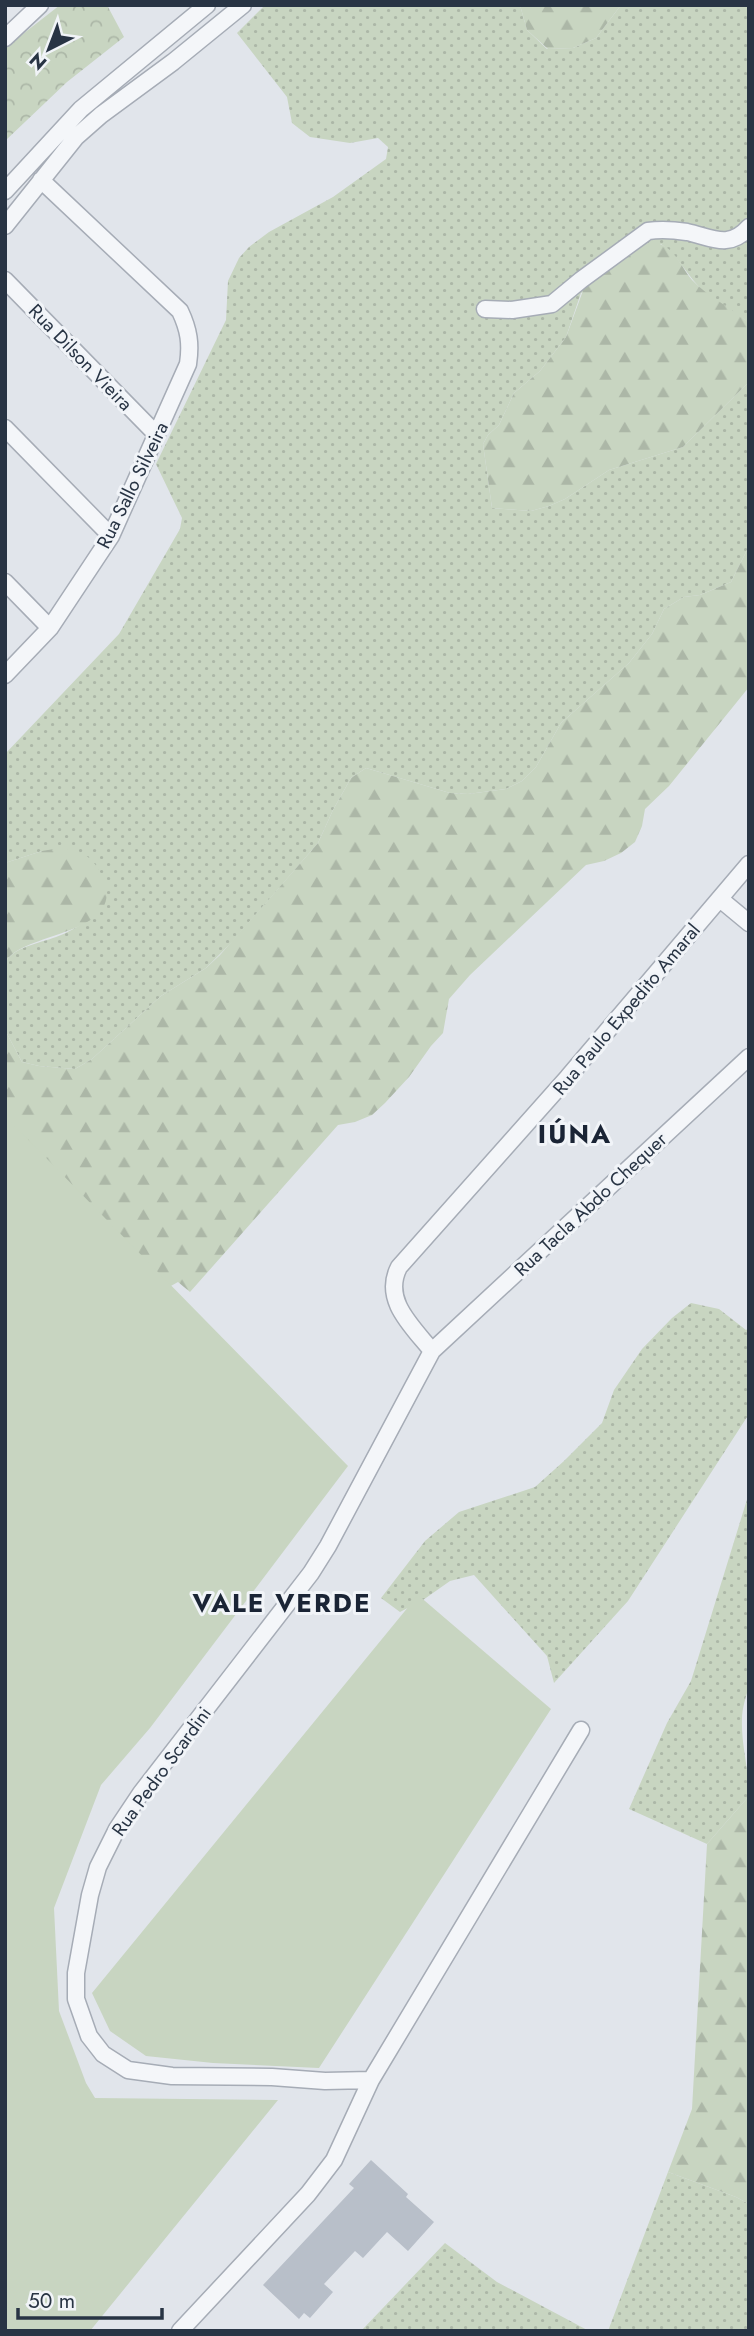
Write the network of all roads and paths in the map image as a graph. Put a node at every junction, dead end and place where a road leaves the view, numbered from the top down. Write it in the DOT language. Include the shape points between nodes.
graph roads {
  1 [pos="40,5"];
  2 [pos="207,5"];
  3 [pos="243,5"];
  4 [pos="5,38"];
  5 [pos="41,180"];
  6 [pos="5,191"];
  7 [pos="5,226"];
  8 [pos="749,227"];
  9 [pos="5,280"];
  10 [pos="485,309"];
  11 [pos="5,428"];
  12 [pos="157,435"];
  13 [pos="111,536"];
  14 [pos="5,582"];
  15 [pos="50,628"];
  16 [pos="5,675"];
  17 [pos="749,864"];
  18 [pos="720,898"];
  19 [pos="749,923"];
  20 [pos="749,1058"];
  21 [pos="432,1351"];
  22 [pos="581,1730"];
  23 [pos="371,2080"];
  24 [pos="180,2331"];
  1 -- 4 [label="street"];
  2 -- 6 [label="street" via="80,109"];
  3 -- 5 [label="street" via="101,115"];
  5 -- 7 [label="street"];
  5 -- 12 [label="street, Rua Sallo Silveira" via="180,311 190,334 188,364"];
  8 -- 10 [label="street" via="724,241 689,232 648,231 552,304"];
  9 -- 12 [label="street, Rua Dilson Vieira"];
  11 -- 13 [label="street"];
  12 -- 13 [label="street, Rua Sallo Silveira"];
  13 -- 15 [label="street, Rua Sallo Silveira"];
  14 -- 15 [label="street"];
  15 -- 16 [label="street, Rua Sallo Silveira"];
  17 -- 18 [label="street, Rua Paulo Expedito Amaral"];
  18 -- 19 [label="street"];
  18 -- 21 [label="street, Rua Paulo Expedito Amaral" via="399,1267 393,1292 399,1309"];
  20 -- 21 [label="street, Rua Tacla Abdo Chequer"];
  21 -- 23 [label="street, Rua Pedro Scardini" via="323,1555 117,1829 96,1876 76,1973 76,1999 89,2036 103,2053 128,2070 172,2076"];
  22 -- 23 [label="street"];
  23 -- 24 [label="street" via="334,2160"];
}
